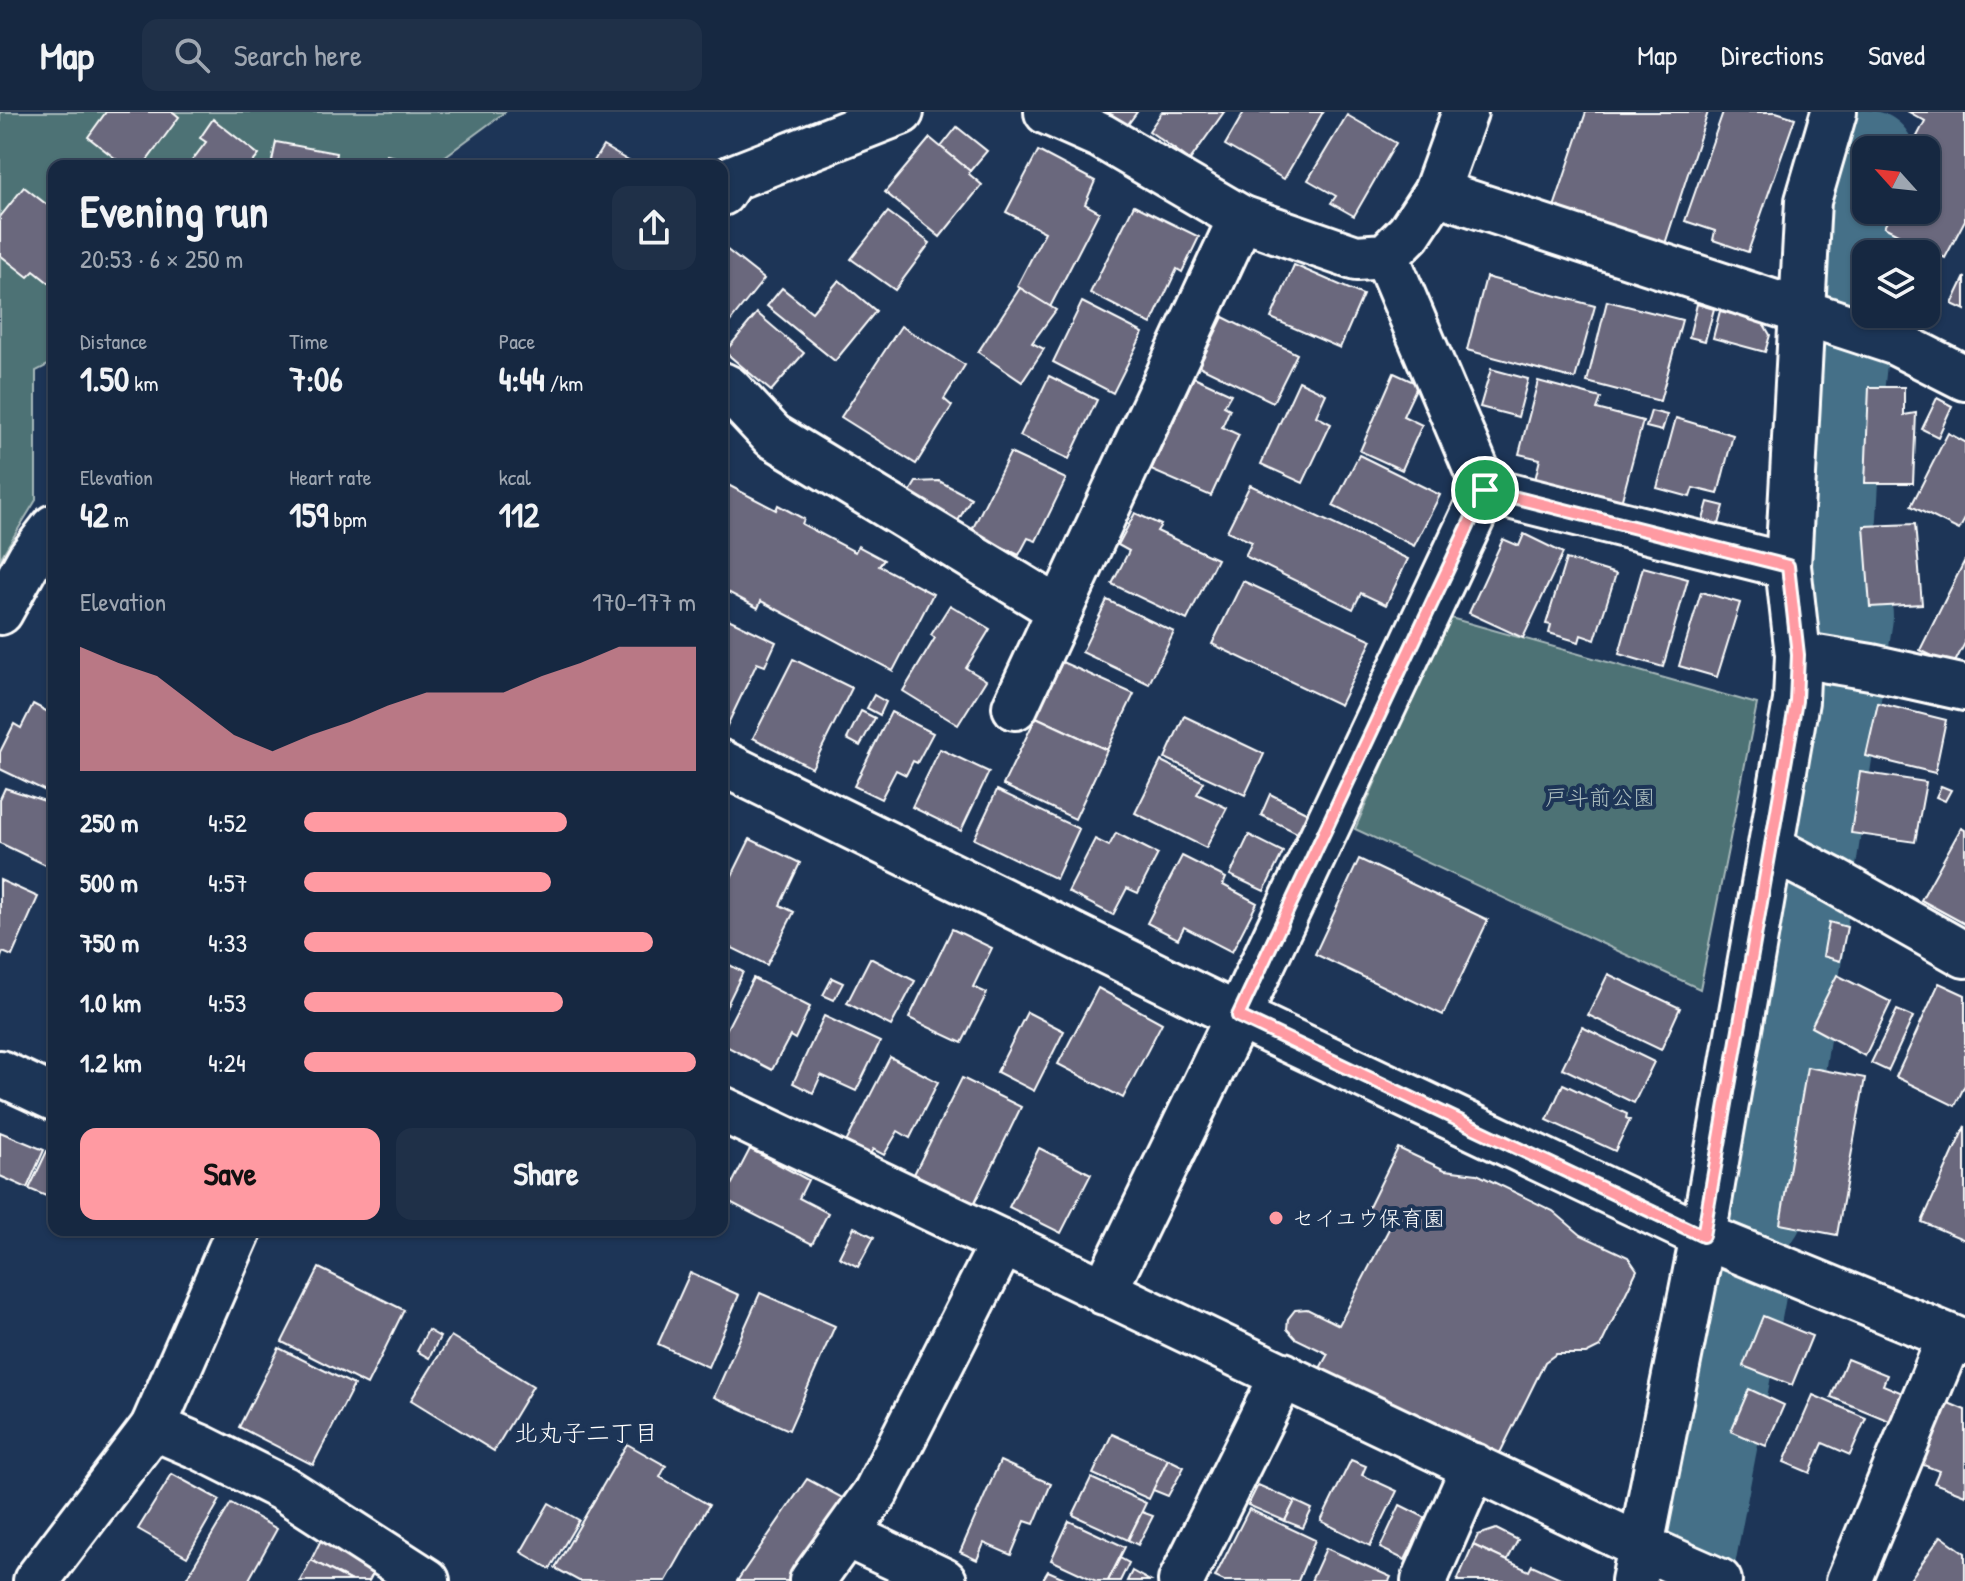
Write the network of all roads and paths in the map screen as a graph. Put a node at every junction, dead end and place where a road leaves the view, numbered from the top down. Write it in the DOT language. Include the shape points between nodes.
graph roads {
  1 [pos="901,112"];
  2 [pos="1047,112"];
  3 [pos="1465,112"];
  4 [pos="1834,112"];
  5 [pos="728,184"];
  6 [pos="1436,192"];
  7 [pos="1241,218"];
  8 [pos="1386,256"];
  9 [pos="1803,312"];
  10 [pos="1965,378"];
  11 [pos="728,388"];
  12 [pos="1485,490"];
  13 [pos="48,535"];
  14 [pos="1788,566"];
  15 [pos="1060,610"];
  16 [pos="0,612"];
  17 [pos="1798,655"];
  18 [pos="1965,688"];
  19 [pos="1015,707"];
  20 [pos="728,766"];
  21 [pos="1772,849"];
  22 [pos="1965,955"];
  23 [pos="1238,1016"];
  24 [pos="0,1073"];
  25 [pos="48,1095"];
  26 [pos="728,1112"];
  27 [pos="236,1236"];
  28 [pos="1703,1236"];
  29 [pos="1002,1244"];
  30 [pos="1104,1292"];
  31 [pos="1958,1340"];
  32 [pos="1283,1375"];
  33 [pos="153,1427"];
  34 [pos="1474,1466"];
  35 [pos="847,1535"];
  36 [pos="1673,1567"];
  37 [pos="36,1581"];
  38 [pos="427,1581"];
  39 [pos="812,1581"];
  40 [pos="944,1581"];
  41 [pos="1181,1581"];
  42 [pos="1424,1581"];
  43 [pos="1849,1581"];
  1 -- 5 [label="street" via="732,178"];
  2 -- 7 [label="street" via="1101,136"];
  3 -- 6 [label="street"];
  4 -- 9 [label="street" via="1808,201"];
  6 -- 8 [label="street"];
  6 -- 9 [label="street"];
  7 -- 8 [label="street" via="1356,258"];
  7 -- 15 [label="street"];
  8 -- 12 [label="street"];
  9 -- 10 [label="street" via="1894,342"];
  9 -- 14 [label="street"];
  11 -- 15 [label="street" via="773,436"];
  12 -- 14 [label="street"];
  12 -- 23 [label="street"];
  13 -- 16 [label="street"];
  14 -- 17 [label="street"];
  15 -- 19 [label="street"];
  17 -- 18 [label="street"];
  17 -- 21 [label="street" via="1796,701"];
  20 -- 23 [label="street"];
  21 -- 22 [label="street"];
  21 -- 28 [label="street"];
  23 -- 28 [label="street"];
  23 -- 30 [label="street"];
  24 -- 25 [label="street"];
  26 -- 29 [label="street"];
  27 -- 33 [label="street"];
  28 -- 31 [label="street"];
  28 -- 36 [label="street"];
  29 -- 30 [label="street"];
  29 -- 35 [label="street" via="876,1492"];
  30 -- 32 [label="street"];
  31 -- 43 [label="street"];
  32 -- 34 [label="street"];
  32 -- 41 [label="street"];
  33 -- 37 [label="street"];
  33 -- 38 [label="street" via="284,1489"];
  34 -- 36 [label="street"];
  34 -- 42 [label="street"];
  35 -- 39 [label="street"];
  35 -- 40 [label="street"];
}
